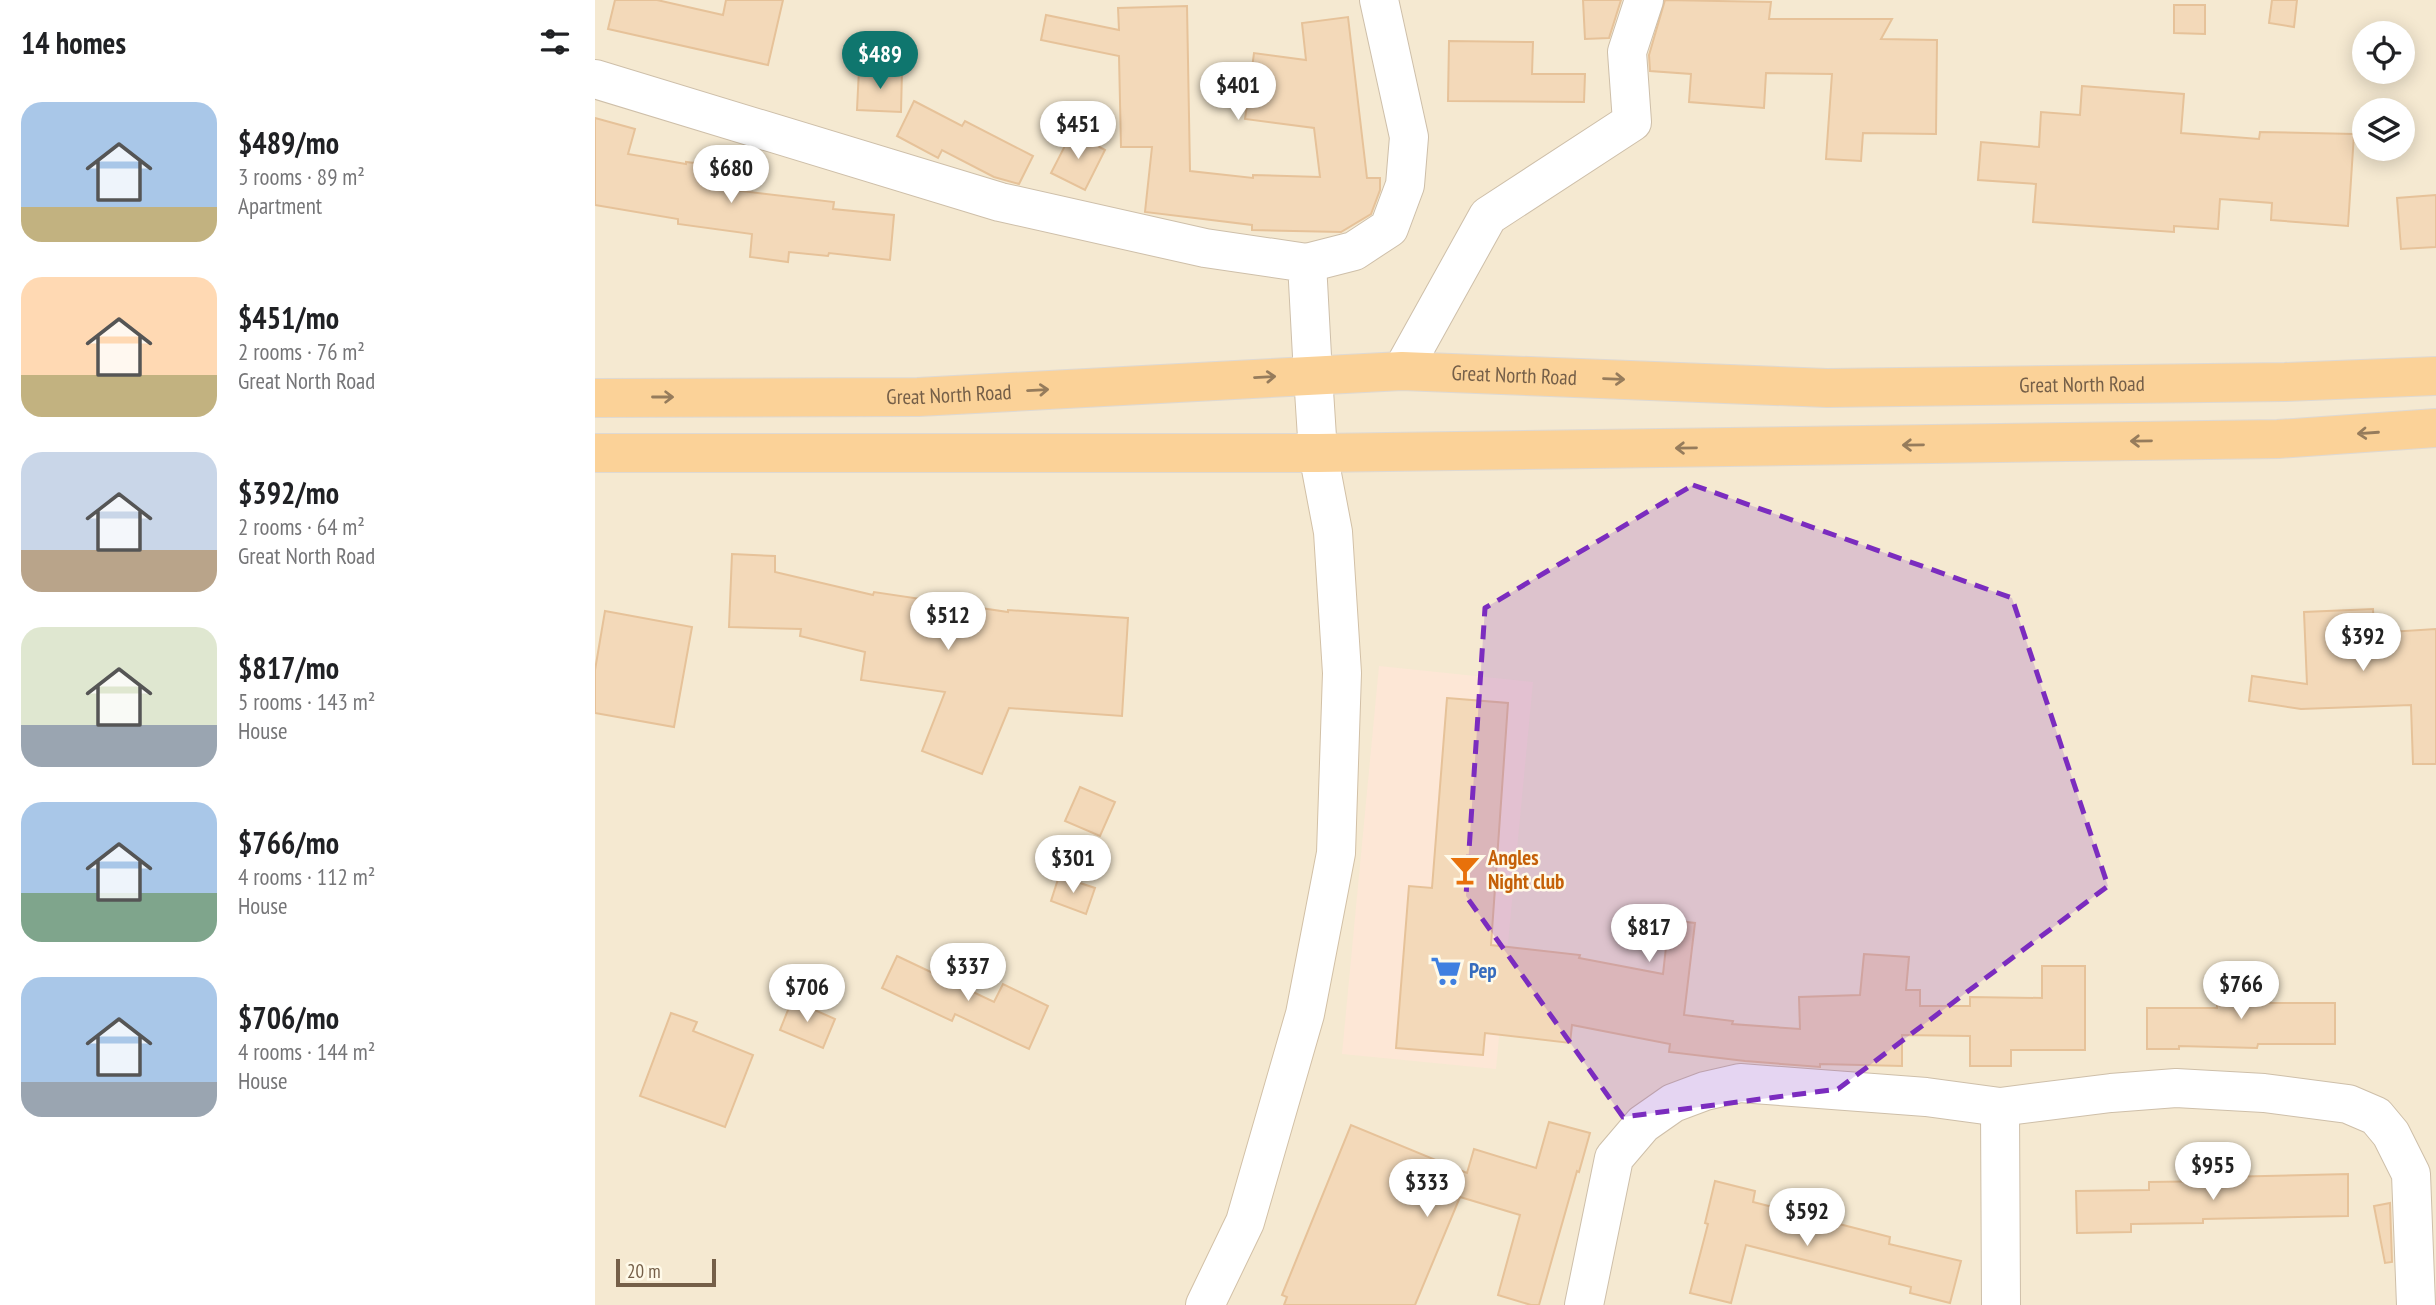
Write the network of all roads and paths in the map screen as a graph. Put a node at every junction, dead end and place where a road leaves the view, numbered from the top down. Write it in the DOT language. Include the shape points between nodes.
graph roads {
  1 [pos="1379,0"];
  2 [pos="1644,0"];
  3 [pos="595,79"];
  4 [pos="1307,263"];
  5 [pos="1402,371"];
  6 [pos="1313,374"];
  7 [pos="2436,376"];
  8 [pos="595,397"];
  9 [pos="2436,428"];
  10 [pos="595,453"];
  11 [pos="1318,453"];
  12 [pos="2000,1107"];
  13 [pos="1205,1305"];
  14 [pos="1584,1305"];
  15 [pos="2001,1305"];
  16 [pos="2416,1305"];
  1 -- 4 [label="street" via="1409,137 1405,185 1389,228 1354,251"];
  2 -- 5 [label="street" via="1626,52 1632,122 1488,216"];
  3 -- 4 [label="street" via="1000,202 1205,248"];
  4 -- 6 [label="street"];
  5 -- 6 [label="highway, Great North Road"];
  5 -- 7 [label="highway, Great North Road, one-way" via="1827,388"];
  8 -- 6 [label="highway, Great North Road, one-way" via="918,397"];
  6 -- 11 [label="street"];
  9 -- 11 [label="highway, one-way" via="2278,439"];
  10 -- 11 [label="highway"];
  11 -- 13 [label="street" via="1333,532 1342,673 1336,853 1305,1014 1245,1222"];
  12 -- 14 [label="street" via="1740,1083 1673,1103 1643,1124 1614,1158"];
  12 -- 15 [label="street"];
  12 -- 16 [label="street" via="2176,1088 2336,1102 2376,1116 2391,1134 2411,1174"];
}
